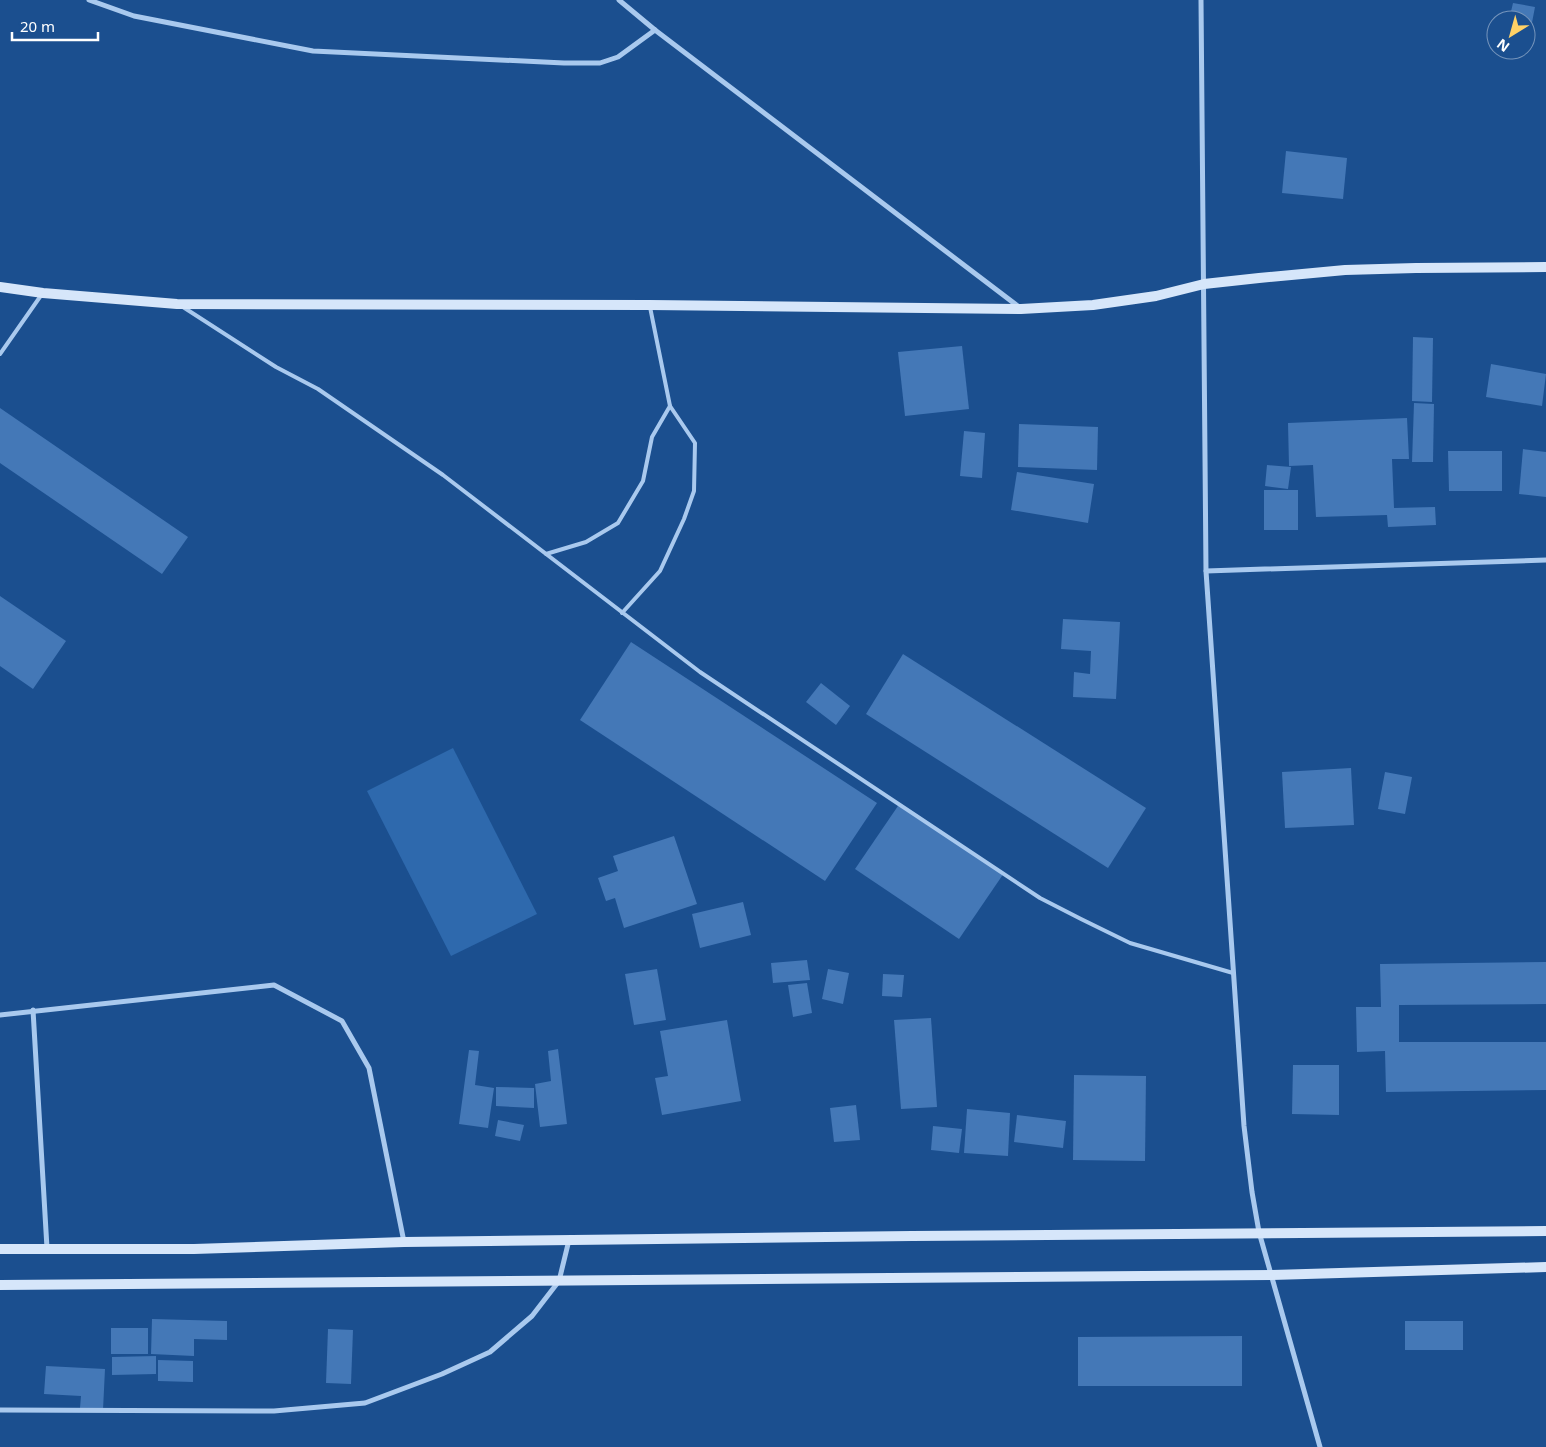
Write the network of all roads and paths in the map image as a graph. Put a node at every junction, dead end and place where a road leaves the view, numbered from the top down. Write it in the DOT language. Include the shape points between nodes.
graph roads {
  1 [pos="89,0"];
  2 [pos="619,0"];
  3 [pos="1201,0"];
  4 [pos="655,30"];
  5 [pos="1546,267"];
  6 [pos="1204,284"];
  7 [pos="0,287"];
  8 [pos="43,293"];
  9 [pos="177,304"];
  10 [pos="650,305"];
  11 [pos="1021,309"];
  12 [pos="0,354"];
  13 [pos="670,406"];
  14 [pos="546,554"];
  15 [pos="1546,560"];
  16 [pos="1206,571"];
  17 [pos="622,613"];
  18 [pos="1233,973"];
  19 [pos="32,1010"];
  20 [pos="0,1015"];
  21 [pos="1546,1231"];
  22 [pos="1260,1232"];
  23 [pos="569,1240"];
  24 [pos="404,1242"];
  25 [pos="47,1248"];
  26 [pos="0,1249"];
  27 [pos="1546,1267"];
  28 [pos="1272,1275"];
  29 [pos="558,1281"];
  30 [pos="0,1285"];
  31 [pos="0,1410"];
  32 [pos="1320,1447"];
  1 -- 4 [label="street" via="134,16 313,51 600,63 618,57"];
  2 -- 4 [label="street"];
  3 -- 6 [label="street"];
  4 -- 11 [label="street"];
  5 -- 6 [label="main road" via="1345,270"];
  6 -- 11 [label="main road" via="1156,296 1093,305"];
  6 -- 16 [label="street"];
  7 -- 8 [label="main road"];
  8 -- 9 [label="main road"];
  8 -- 12 [label="lane"];
  9 -- 10 [label="main road"];
  9 -- 14 [label="lane" via="276,367 318,388 443,475"];
  10 -- 11 [label="main road"];
  10 -- 13 [label="lane"];
  13 -- 14 [label="lane" via="652,437 643,481 618,523 586,542"];
  13 -- 17 [label="lane" via="695,442 694,491 660,571"];
  14 -- 17 [label="lane"];
  15 -- 16 [label="street"];
  16 -- 18 [label="street"];
  17 -- 18 [label="lane" via="700,672 1040,898 1130,943"];
  18 -- 22 [label="street" via="1244,1126"];
  19 -- 20 [label="street"];
  19 -- 24 [label="street" via="274,985 342,1021 369,1068"];
  19 -- 25 [label="street"];
  21 -- 22 [label="main road"];
  22 -- 23 [label="main road"];
  22 -- 28 [label="street"];
  23 -- 24 [label="main road"];
  23 -- 29 [label="street"];
  24 -- 25 [label="main road" via="194,1249"];
  25 -- 26 [label="main road"];
  27 -- 28 [label="main road"];
  28 -- 29 [label="main road"];
  28 -- 32 [label="street"];
  29 -- 30 [label="main road"];
  29 -- 31 [label="street" via="532,1316 490,1352 442,1374 365,1402 274,1411"];
}
